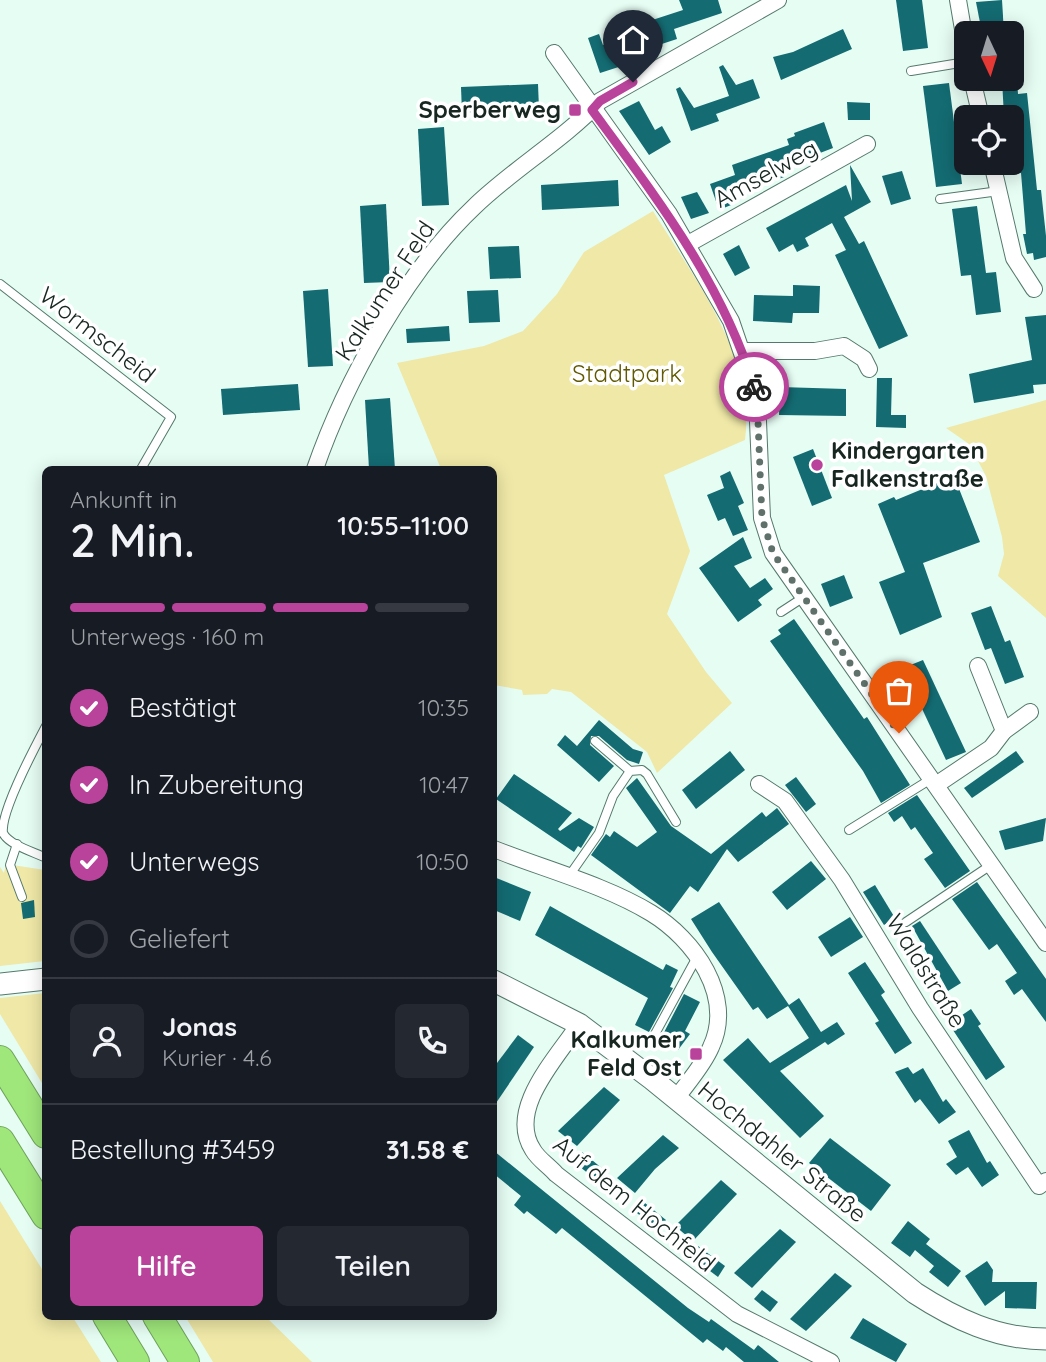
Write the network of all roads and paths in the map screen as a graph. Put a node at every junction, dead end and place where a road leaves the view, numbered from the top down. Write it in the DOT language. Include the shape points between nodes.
graph roads {
  1 [pos="778,0"];
  2 [pos="958,0"];
  3 [pos="962,21"];
  4 [pos="554,53"];
  5 [pos="954,64"];
  6 [pos="911,71"];
  7 [pos="592,110"];
  8 [pos="867,144"];
  9 [pos="995,175"];
  10 [pos="999,191"];
  11 [pos="940,198"];
  12 [pos="688,244"];
  13 [pos="0,284"];
  14 [pos="1034,289"];
  15 [pos="743,351"];
  16 [pos="869,369"];
  17 [pos="143,466"];
  18 [pos="316,466"];
  19 [pos="804,597"];
  20 [pos="781,612"];
  21 [pos="978,666"];
  22 [pos="1030,712"];
  23 [pos="1004,731"];
  24 [pos="42,734"];
  25 [pos="595,741"];
  26 [pos="630,771"];
  27 [pos="933,782"];
  28 [pos="759,784"];
  29 [pos="676,821"];
  30 [pos="849,830"];
  31 [pos="17,844"];
  32 [pos="497,850"];
  33 [pos="42,856"];
  34 [pos="991,865"];
  35 [pos="568,878"];
  36 [pos="22,897"];
  37 [pos="905,922"];
  38 [pos="1046,943"];
  39 [pos="697,957"];
  40 [pos="39,980"];
  41 [pos="497,983"];
  42 [pos="0,984"];
  43 [pos="579,1024"];
  44 [pos="649,1045"];
  45 [pos="0,1060"];
  46 [pos="675,1100"];
  47 [pos="42,1128"];
  48 [pos="0,1141"];
  49 [pos="1046,1181"];
  50 [pos="42,1209"];
  51 [pos="109,1320"];
  52 [pos="159,1320"];
  53 [pos="1046,1339"];
  54 [pos="135,1362"];
  55 [pos="185,1362"];
  56 [pos="831,1362"];
  1 -- 7 [label="street" via="600,101"];
  2 -- 3 [label="street"];
  4 -- 7 [label="street"];
  5 -- 6 [label="lane"];
  7 -- 12 [label="street"];
  7 -- 18 [label="street, Kalkumer Feld" via="521,165 450,230 414,278 361,368"];
  8 -- 12 [label="street, Amselweg"];
  9 -- 10 [label="street"];
  10 -- 11 [label="lane"];
  10 -- 14 [label="street" via="1014,258"];
  12 -- 15 [label="street"];
  13 -- 17 [label="lane, Wormscheid" via="171,417"];
  15 -- 16 [label="street" via="815,351 844,346 864,359"];
  15 -- 19 [label="street" via="757,397 762,518 773,553"];
  19 -- 20 [label="lane"];
  19 -- 27 [label="street"];
  21 -- 23 [label="street"];
  22 -- 23 [label="street"];
  23 -- 27 [label="street" via="991,748"];
  24 -- 31 [label="lane" via="3,813 2,831"];
  25 -- 26 [label="lane"];
  26 -- 29 [label="lane" via="642,770 647,775"];
  26 -- 35 [label="lane" via="613,796 599,833"];
  27 -- 30 [label="lane"];
  27 -- 34 [label="street"];
  28 -- 49 [label="street, Waldstraße" via="785,801 842,880 920,1008 1039,1186"];
  31 -- 33 [label="lane"];
  31 -- 36 [label="lane" via="10,865"];
  32 -- 35 [label="street"];
  34 -- 37 [label="lane"];
  34 -- 38 [label="street"];
  35 -- 39 [label="street" via="653,914"];
  39 -- 44 [label="lane"];
  39 -- 46 [label="street" via="717,997 717,1024 711,1047"];
  40 -- 42 [label="main road"];
  41 -- 43 [label="main road, Hochdahler Straße"];
  43 -- 46 [label="main road, Hochdahler Straße"];
  43 -- 56 [label="street, Auf dem Hochfeld" via="530,1099 524,1122 532,1150 556,1174 737,1314"];
  45 -- 47 [label="highway"];
  46 -- 53 [label="main road, Hochdahler Straße" via="934,1306 974,1326"];
  48 -- 50 [label="highway"];
  51 -- 54 [label="highway"];
  52 -- 55 [label="highway"];
}
